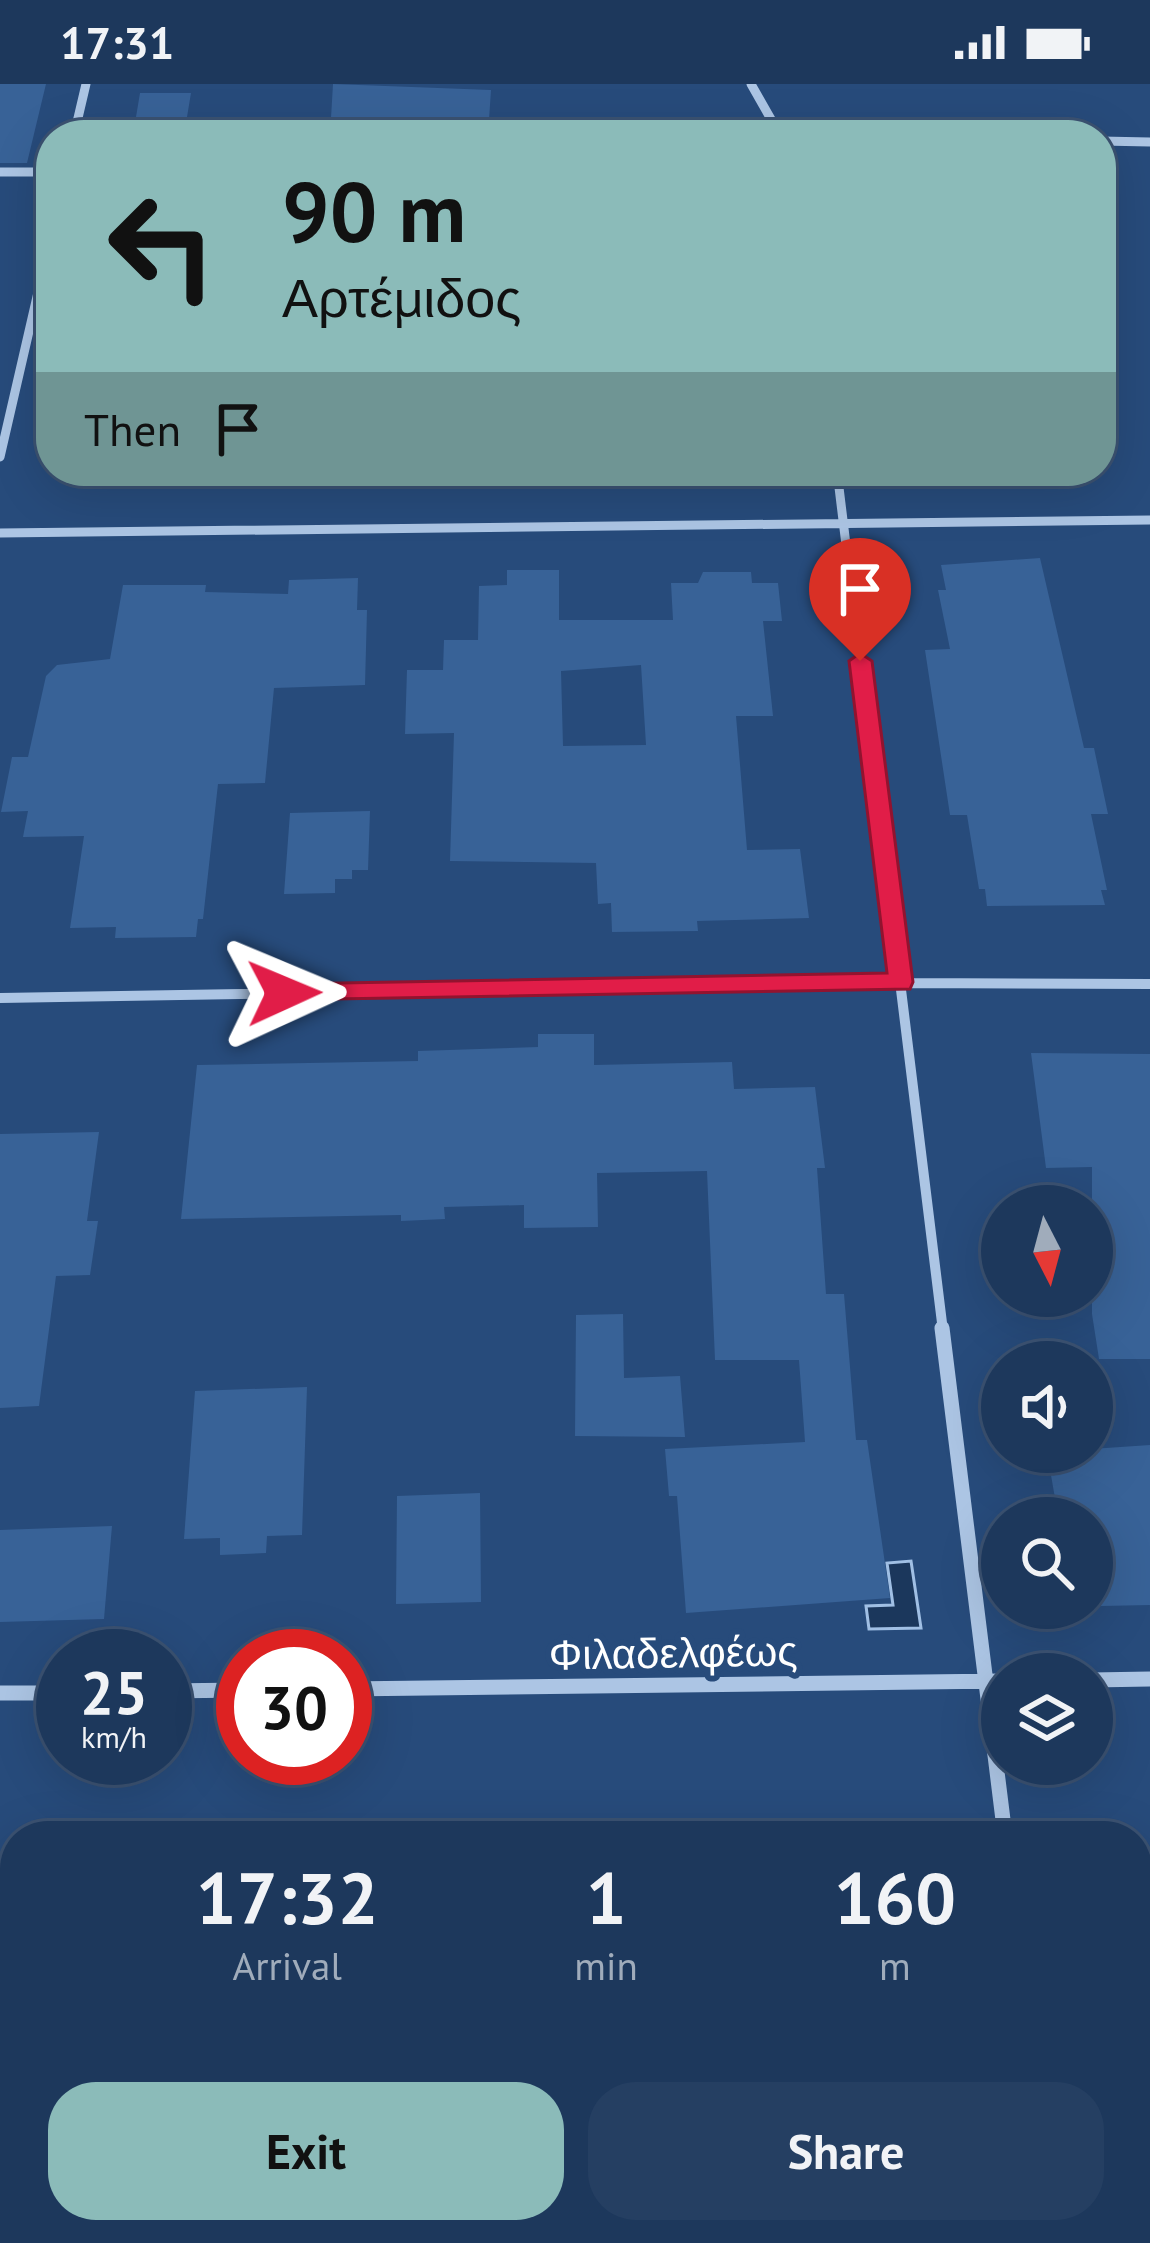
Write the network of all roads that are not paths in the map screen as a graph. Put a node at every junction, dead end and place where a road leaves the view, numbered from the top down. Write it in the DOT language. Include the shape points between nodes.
graph roads {
  1 [pos="86,84"];
  2 [pos="751,84"];
  3 [pos="78,120"];
  4 [pos="771,120"];
  5 [pos="1116,141"];
  6 [pos="1150,142"];
  7 [pos="0,172"];
  8 [pos="36,172"];
  9 [pos="36,301"];
  10 [pos="0,457"];
  11 [pos="839,486"];
  12 [pos="1150,520"];
  13 [pos="843,523"];
  14 [pos="0,533"];
  15 [pos="901,982"];
  16 [pos="1150,984"];
  17 [pos="0,998"];
  18 [pos="991,1653"];
  19 [pos="1150,1679"];
  20 [pos="1113,1680"];
  21 [pos="981,1681"];
  22 [pos="372,1689"];
  23 [pos="36,1693"];
  24 [pos="0,1694"];
  25 [pos="1002,1785"];
  26 [pos="1004,1821"];
  1 -- 3 [label="street"];
  2 -- 4 [label="street"];
  5 -- 6 [label="street"];
  7 -- 8 [label="street"];
  9 -- 10 [label="street"];
  11 -- 13 [label="street"];
  12 -- 13 [label="street"];
  13 -- 14 [label="street"];
  13 -- 15 [label="street"];
  15 -- 16 [label="street"];
  15 -- 17 [label="street"];
  15 -- 18 [label="street"];
  19 -- 20 [label="street"];
  21 -- 22 [label="street, Φιλαδελφέως"];
  23 -- 24 [label="street"];
  25 -- 26 [label="street"];
}
